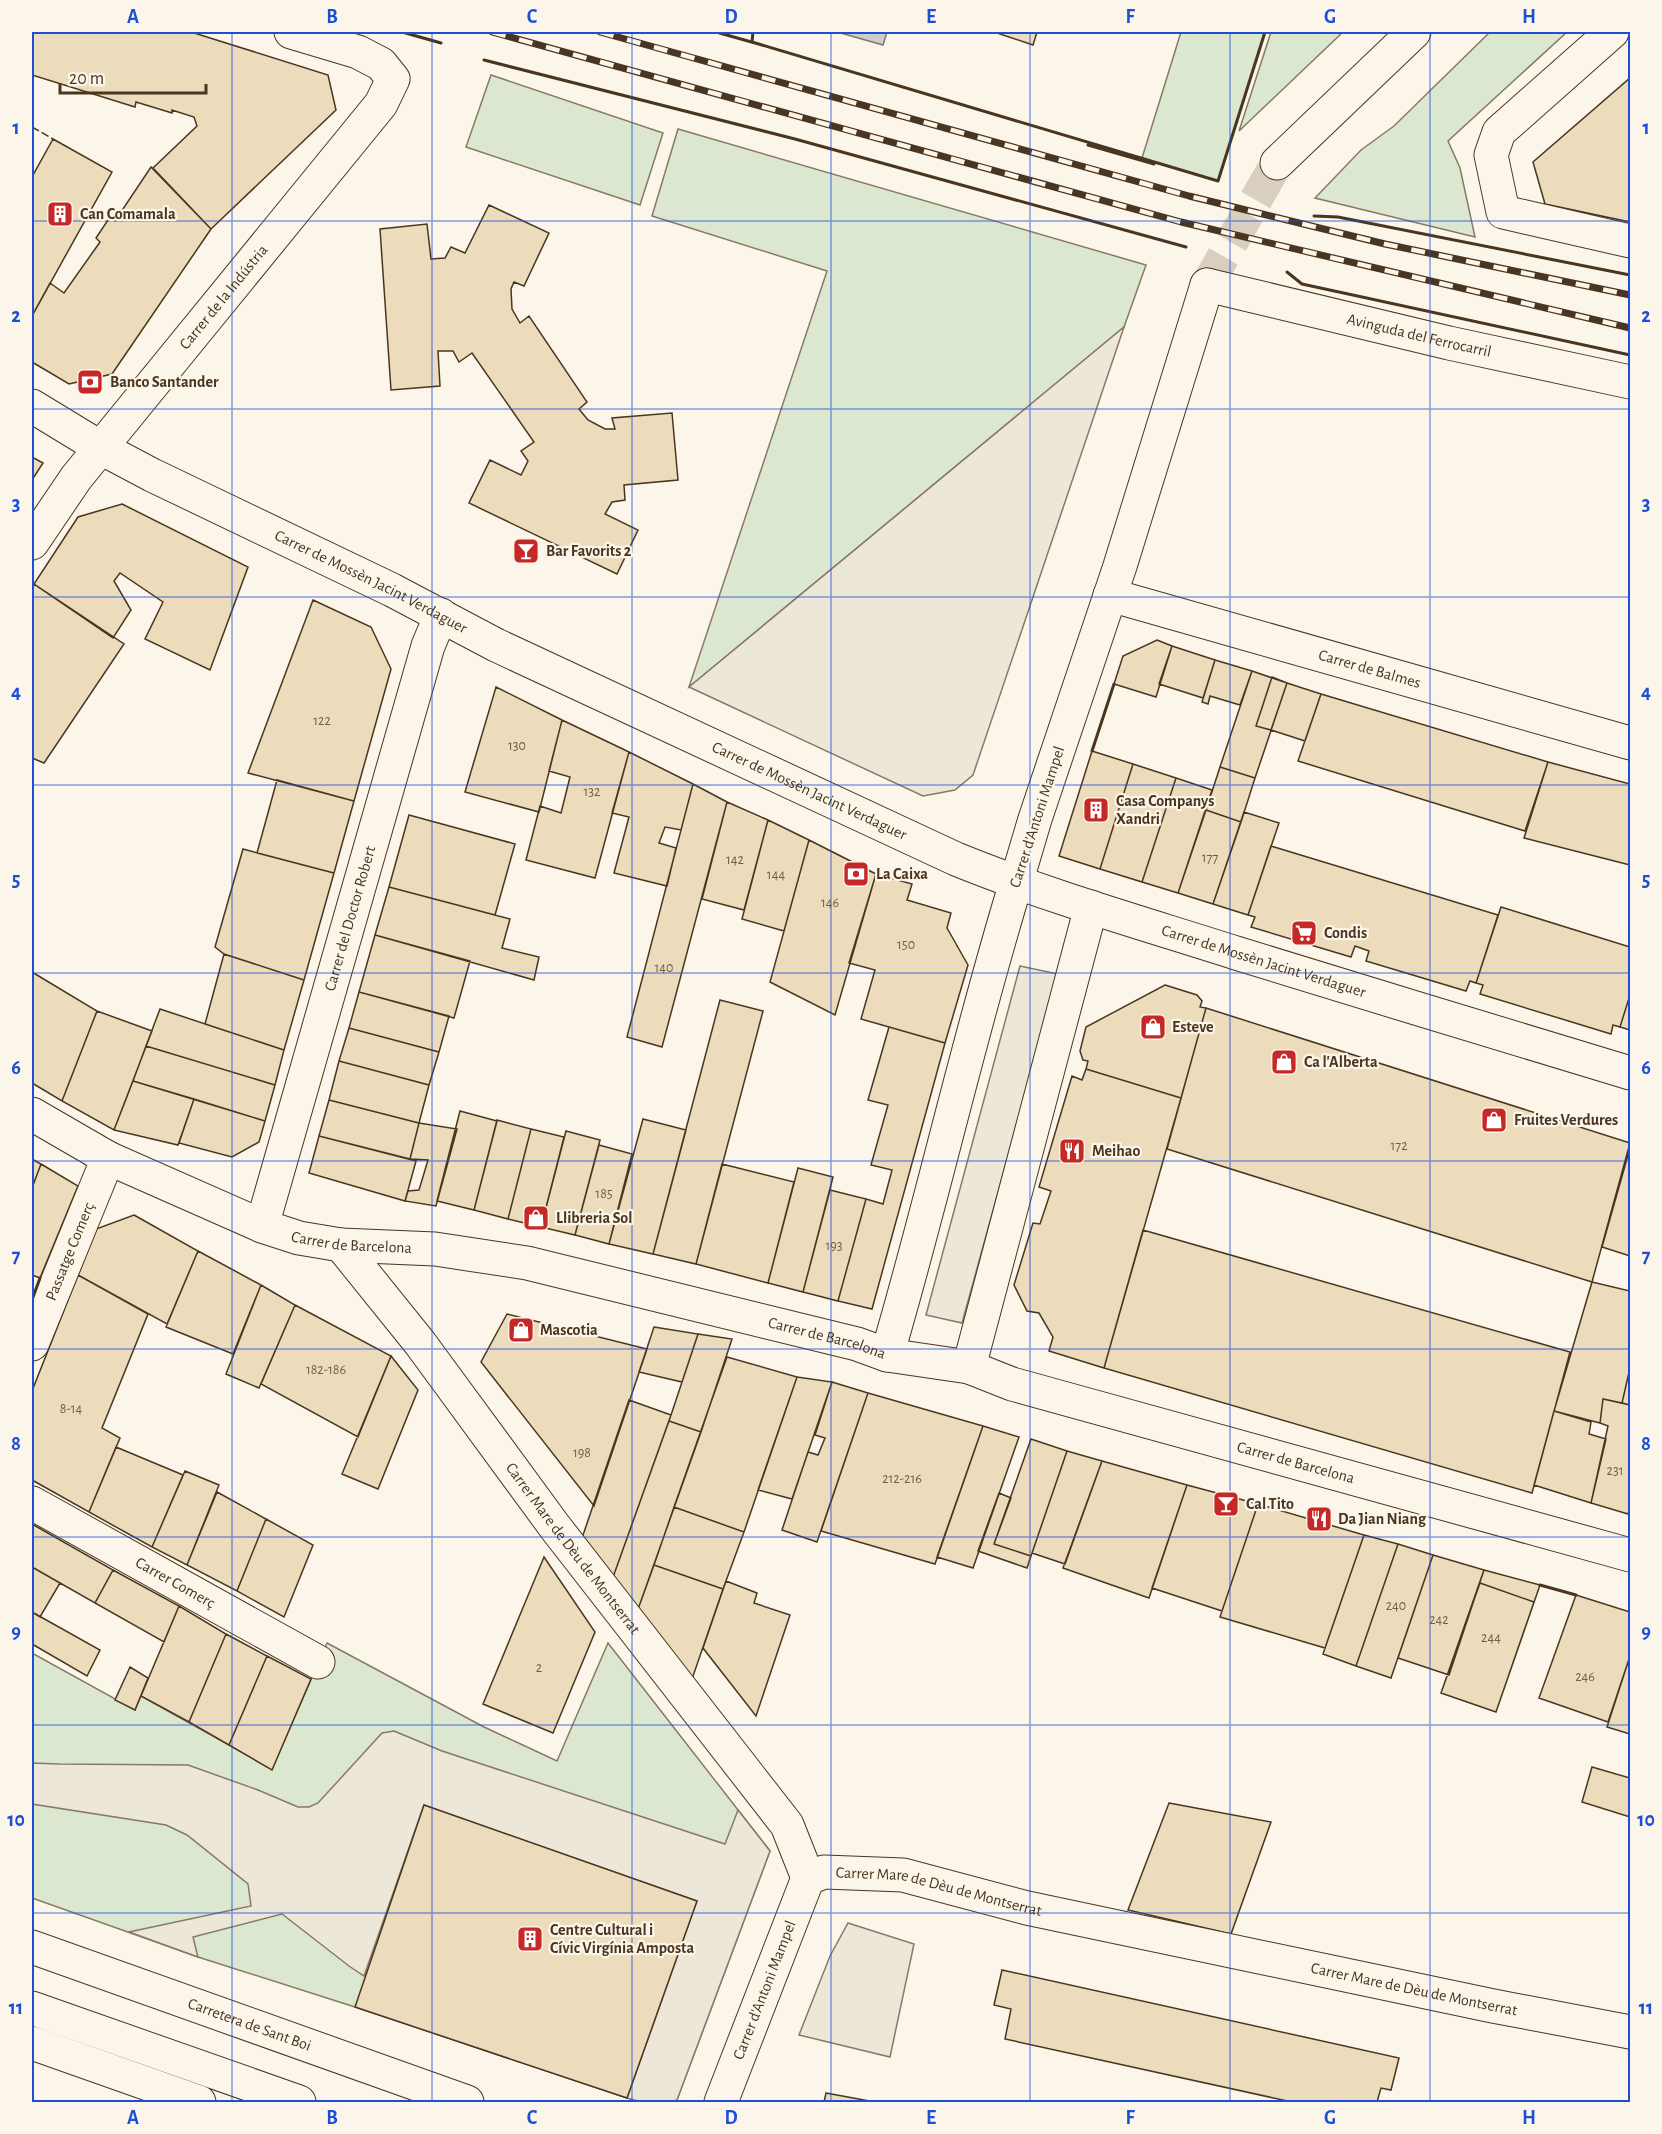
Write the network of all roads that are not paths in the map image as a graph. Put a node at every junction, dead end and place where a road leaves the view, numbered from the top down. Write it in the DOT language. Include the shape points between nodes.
graph roads {
  1 [pos="291,32"];
  2 [pos="1414,32"];
  3 [pos="1612,32"];
  4 [pos="1277,164"];
  5 [pos="1630,241"];
  6 [pos="1207,285"];
  7 [pos="1630,381"];
  8 [pos="32,406"];
  9 [pos="101,448"];
  10 [pos="32,543"];
  11 [pos="1110,595"];
  12 [pos="441,615"];
  13 [pos="1630,743"];
  14 [pos="1016,883"];
  15 [pos="1091,907"];
  16 [pos="1630,1073"];
  17 [pos="32,1114"];
  18 [pos="108,1158"];
  19 [pos="262,1226"];
  20 [pos="341,1245"];
  21 [pos="32,1344"];
  22 [pos="887,1355"];
  23 [pos="969,1366"];
  24 [pos="32,1503"];
  25 [pos="1630,1555"];
  26 [pos="318,1662"];
  27 [pos="808,1878"];
  28 [pos="32,1947"];
  29 [pos="32,2008"];
  30 [pos="1630,2032"];
  31 [pos="32,2043"];
  32 [pos="199,2103"];
  33 [pos="299,2103"];
  34 [pos="466,2103"];
  35 [pos="721,2103"];
  1 -- 9 [label="street, Carrer de la Indústria" via="358,52 381,64 393,79 381,104"];
  2 -- 4 [label="street"];
  3 -- 5 [label="street" via="1499,132 1491,155 1503,212"];
  6 -- 7 [label="street, Avinguda del Ferrocarril" via="1426,338"];
  6 -- 11 [label="street, Carrer d'Antoni Mampel"];
  8 -- 9 [label="street, Carrer de Mossèn Jacint Verdaguer"];
  9 -- 10 [label="street, Carrer de la Indústria"];
  9 -- 12 [label="street, Carrer de Mossèn Jacint Verdaguer"];
  11 -- 13 [label="street, Carrer de Balmes"];
  11 -- 14 [label="street, Carrer d'Antoni Mampel"];
  12 -- 14 [label="street, Carrer de Mossèn Jacint Verdaguer" via="496,645"];
  12 -- 19 [label="street, Carrer del Doctor Robert" via="428,646"];
  14 -- 15 [label="street, Carrer de Mossèn Jacint Verdaguer"];
  14 -- 22 [label="street, Carrer d'Antoni Mampel"];
  15 -- 16 [label="street, Carrer de Mossèn Jacint Verdaguer"];
  15 -- 23 [label="street"];
  17 -- 18 [label="street, Carrer de Barcelona"];
  18 -- 19 [label="street, Carrer de Barcelona"];
  18 -- 21 [label="street, Passatge Comerç"];
  19 -- 20 [label="street, Carrer de Barcelona" via="299,1238"];
  20 -- 22 [label="street, Carrer de Barcelona" via="435,1249 527,1263 857,1344"];
  20 -- 27 [label="street, Carrer Mare de Dèu de Montserrat" via="787,1825"];
  22 -- 23 [label="street, Carrer de Barcelona"];
  23 -- 25 [label="street, Carrer de Barcelona" via="1023,1387"];
  24 -- 26 [label="street, Carrer Comerç"];
  27 -- 30 [label="street, Carrer Mare de Dèu de Montserrat" via="824,1872 903,1875 1027,1908"];
  27 -- 35 [label="street, Carrer d'Antoni Mampel"];
  28 -- 34 [label="street, Carretera de Sant Boi"];
  29 -- 33 [label="street"];
  31 -- 32 [label="street"];
}
